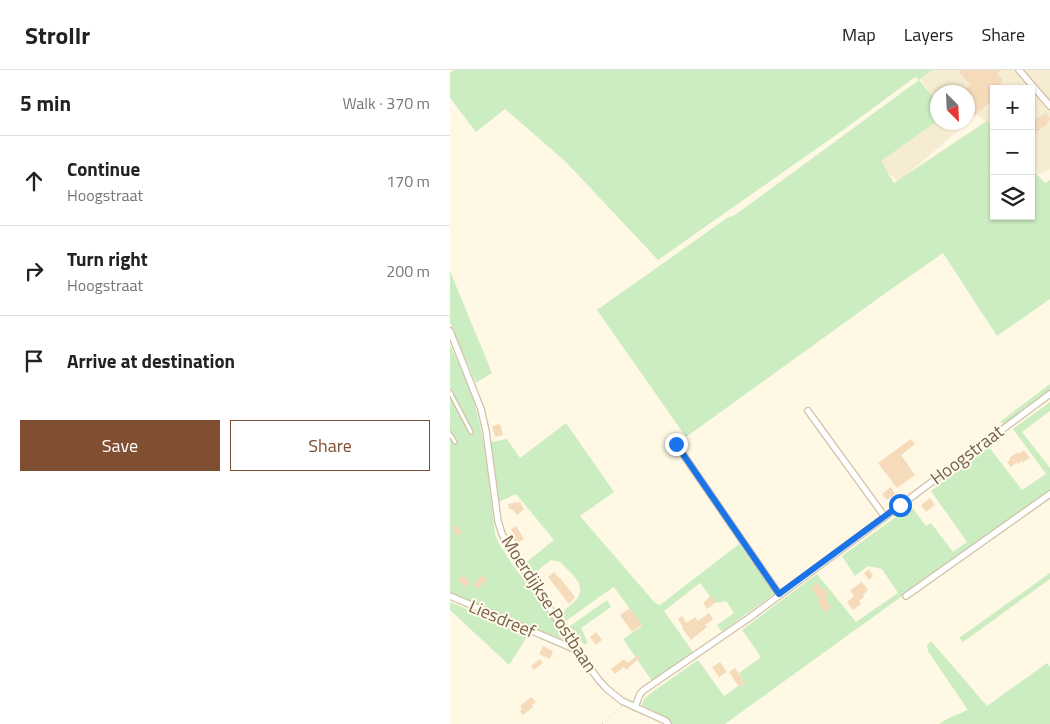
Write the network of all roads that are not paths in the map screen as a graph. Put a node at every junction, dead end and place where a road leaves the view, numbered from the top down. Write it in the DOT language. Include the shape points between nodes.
graph roads {
  1 [pos="1019,70"];
  2 [pos="1050,106"];
  3 [pos="450,331"];
  4 [pos="450,392"];
  5 [pos="1050,394"];
  6 [pos="808,411"];
  7 [pos="470,432"];
  8 [pos="450,434"];
  9 [pos="455,442"];
  10 [pos="676,444"];
  11 [pos="1050,494"];
  12 [pos="885,516"];
  13 [pos="779,594"];
  14 [pos="450,596"];
  15 [pos="906,596"];
  16 [pos="580,654"];
  17 [pos="635,707"];
  18 [pos="668,724"];
  1 -- 2 [label="street"];
  3 -- 16 [label="street, Moerdijkse Postbaan" via="481,409 502,534"];
  4 -- 7 [label="lane"];
  5 -- 12 [label="street, Hoogstraat"];
  6 -- 12 [label="street"];
  8 -- 9 [label="lane"];
  10 -- 13 [label="street"];
  11 -- 15 [label="street"];
  12 -- 13 [label="street, Hoogstraat"];
  13 -- 17 [label="street, Hoogstraat" via="644,690"];
  14 -- 16 [label="street, Liesdreef"];
  16 -- 17 [label="street, Moerdijkse Postbaan" via="606,688"];
  17 -- 18 [label="street, Moerdijkse Postbaan"];
}
